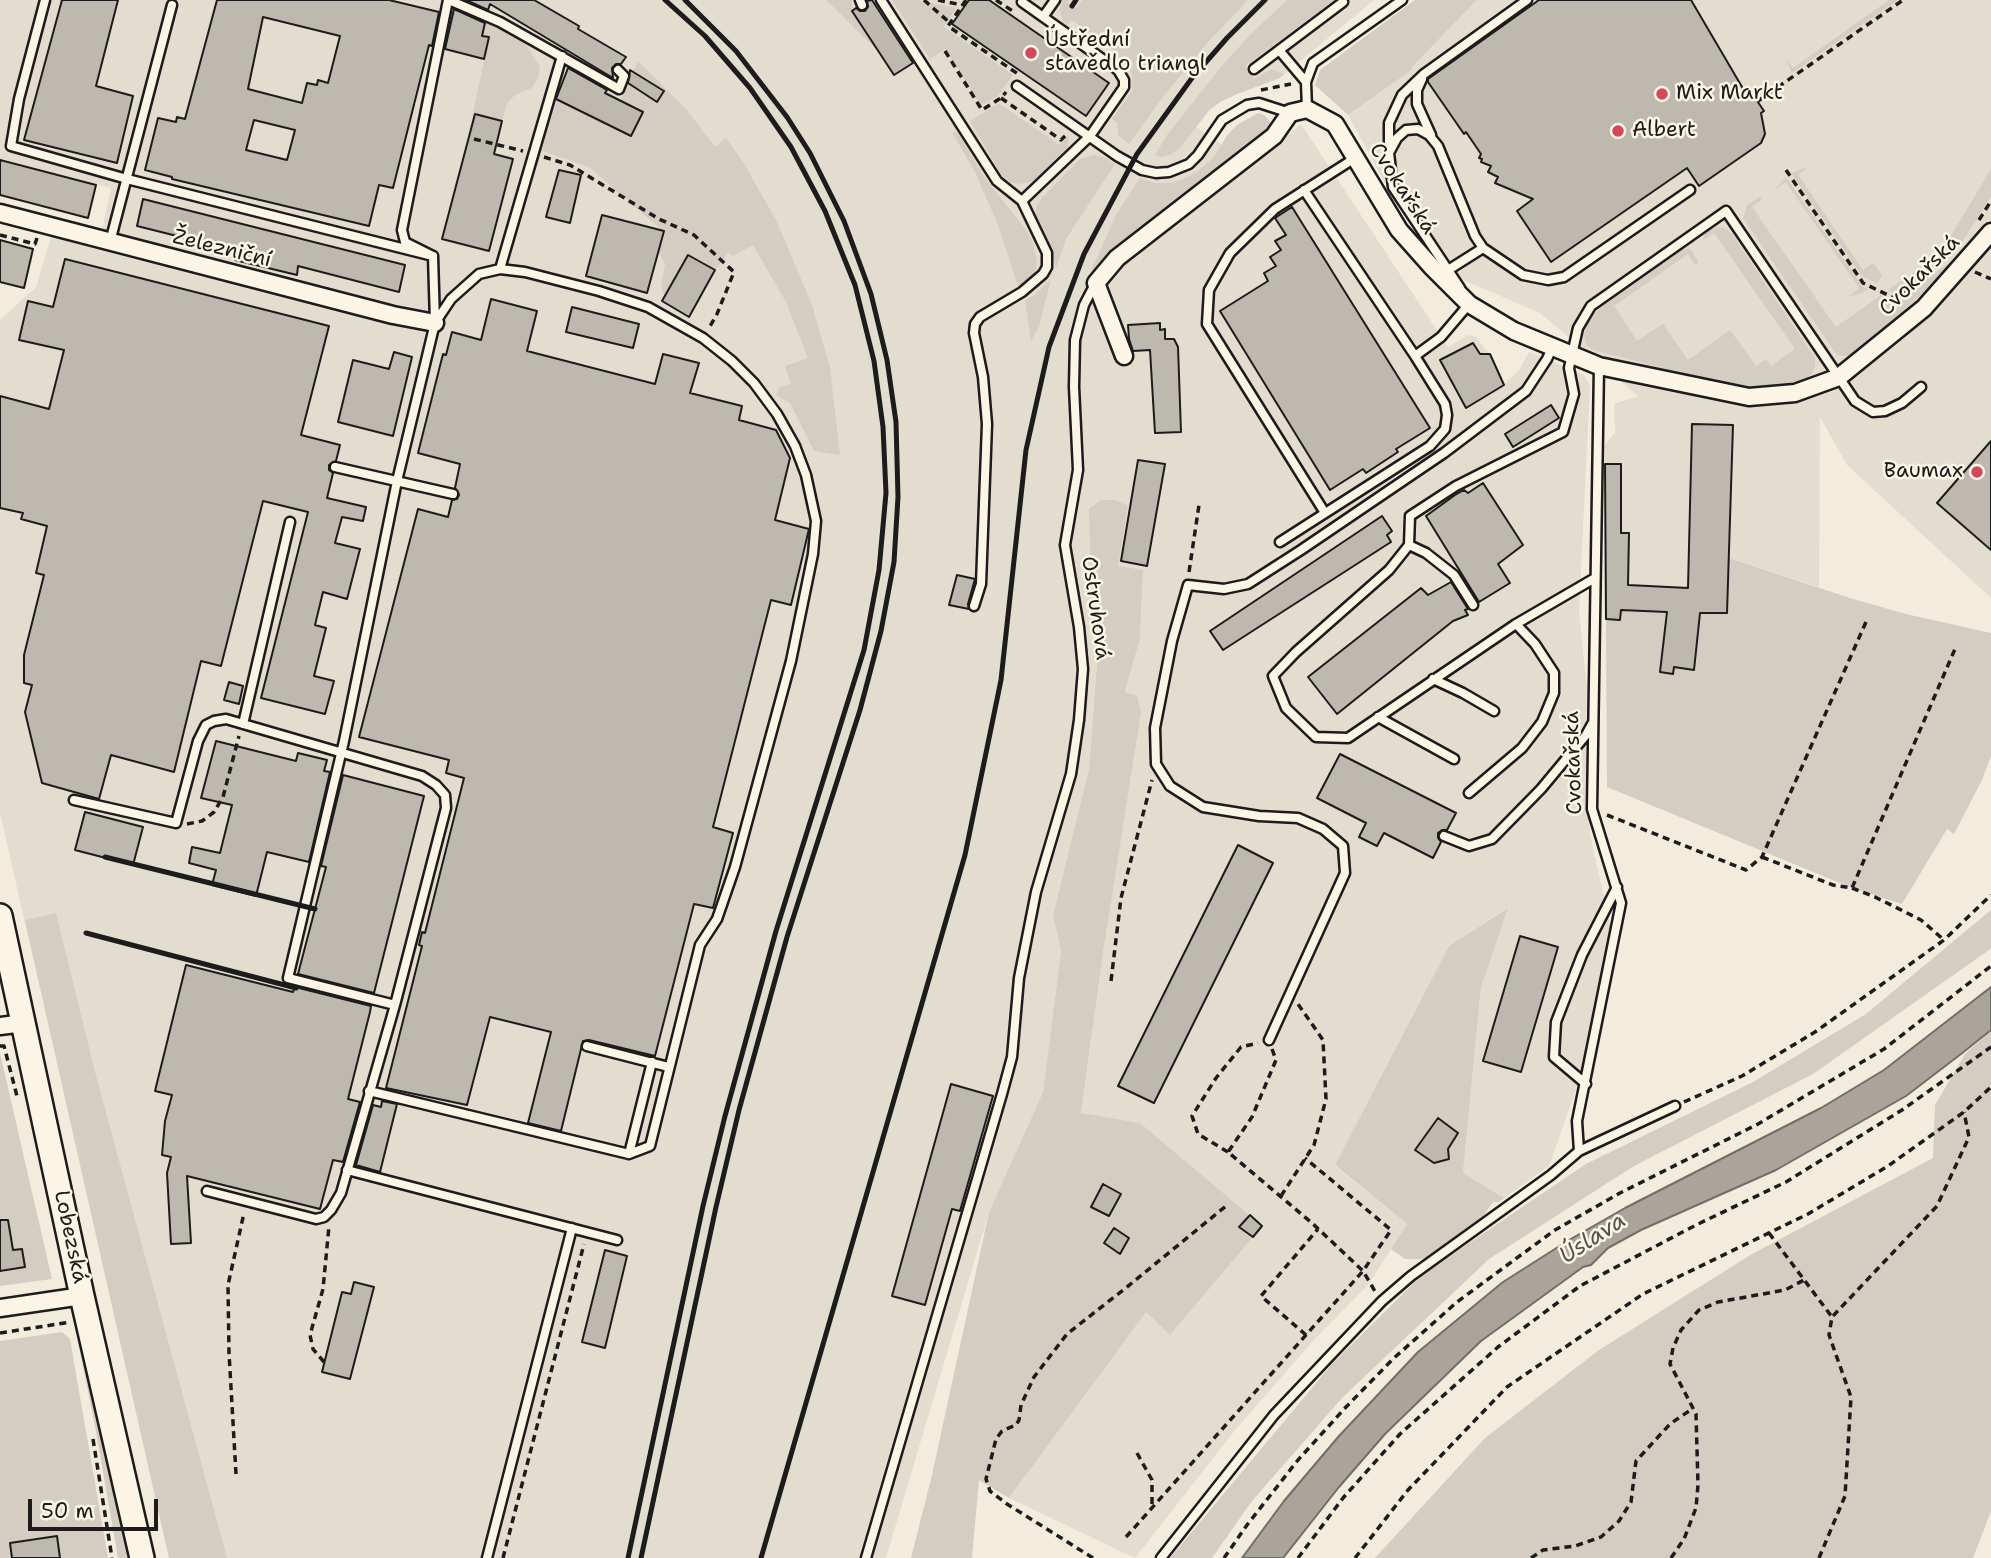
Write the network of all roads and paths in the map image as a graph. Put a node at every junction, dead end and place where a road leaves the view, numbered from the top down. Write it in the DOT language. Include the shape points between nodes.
graph roads {
  1 [pos="45,0"];
  2 [pos="449,0"];
  3 [pos="881,0"];
  4 [pos="924,0"];
  5 [pos="938,0"];
  6 [pos="966,0"];
  7 [pos="996,0"];
  8 [pos="1055,0"];
  9 [pos="1402,0"];
  10 [pos="1527,0"];
  11 [pos="1903,0"];
  12 [pos="1022,2"];
  13 [pos="1343,2"];
  14 [pos="172,5"];
  15 [pos="962,5"];
  16 [pos="1018,15"];
  17 [pos="1043,17"];
  18 [pos="950,23"];
  19 [pos="1279,50"];
  20 [pos="945,51"];
  21 [pos="562,56"];
  22 [pos="1254,69"];
  23 [pos="618,70"];
  24 [pos="1424,74"];
  25 [pos="1306,82"];
  26 [pos="1015,84"];
  27 [pos="1007,90"];
  28 [pos="1001,99"];
  29 [pos="1758,102"];
  30 [pos="1307,108"];
  31 [pos="1290,113"];
  32 [pos="1074,125"];
  33 [pos="1090,136"];
  34 [pos="474,139"];
  35 [pos="1438,146"];
  36 [pos="1389,153"];
  37 [pos="535,154"];
  38 [pos="1356,158"];
  39 [pos="1786,170"];
  40 [pos="127,179"];
  41 [pos="1304,190"];
  42 [pos="1690,190"];
  43 [pos="1023,201"];
  44 [pos="1991,201"];
  45 [pos="0,213"];
  46 [pos="1987,232"];
  47 [pos="110,242"];
  48 [pos="1483,248"];
  49 [pos="433,256"];
  50 [pos="1937,269"];
  51 [pos="500,270"];
  52 [pos="1445,272"];
  53 [pos="1096,283"];
  54 [pos="1469,304"];
  55 [pos="435,323"];
  56 [pos="703,338"];
  57 [pos="1552,348"];
  58 [pos="1572,355"];
  59 [pos="1124,356"];
  60 [pos="1415,356"];
  61 [pos="1599,366"];
  62 [pos="1839,377"];
  63 [pos="1920,387"];
  64 [pos="335,467"];
  65 [pos="397,481"];
  66 [pos="453,494"];
  67 [pos="1199,505"];
  68 [pos="1325,513"];
  69 [pos="290,522"];
  70 [pos="1280,542"];
  71 [pos="1409,545"];
  72 [pos="1595,578"];
  73 [pos="1188,585"];
  74 [pos="1474,605"];
  75 [pos="974,606"];
  76 [pos="1866,622"];
  77 [pos="1516,624"];
  78 [pos="1955,649"];
  79 [pos="1433,679"];
  80 [pos="1494,711"];
  81 [pos="1378,716"];
  82 [pos="1593,723"];
  83 [pos="243,724"];
  84 [pos="342,752"];
  85 [pos="1454,759"];
  86 [pos="1156,764"];
  87 [pos="1469,793"];
  88 [pos="74,800"];
  89 [pos="1592,809"];
  90 [pos="176,823"];
  91 [pos="1444,836"];
  92 [pos="1762,857"];
  93 [pos="1617,887"];
  94 [pos="1852,888"];
  95 [pos="1991,895"];
  96 [pos="0,916"];
  97 [pos="1944,940"];
  98 [pos="1991,965"];
  99 [pos="1111,981"];
  100 [pos="1291,993"];
  101 [pos="395,1005"];
  102 [pos="24,1023"];
  103 [pos="0,1026"];
  104 [pos="1269,1040"];
  105 [pos="587,1046"];
  106 [pos="1991,1047"];
  107 [pos="652,1062"];
  108 [pos="669,1067"];
  109 [pos="1586,1084"];
  110 [pos="1991,1087"];
  111 [pos="369,1091"];
  112 [pos="1675,1106"];
  113 [pos="1964,1112"];
  114 [pos="1579,1151"];
  115 [pos="1228,1152"];
  116 [pos="629,1154"];
  117 [pos="1305,1158"];
  118 [pos="346,1170"];
  119 [pos="207,1191"];
  120 [pos="1281,1196"];
  121 [pos="247,1201"];
  122 [pos="1226,1206"];
  123 [pos="331,1210"];
  124 [pos="572,1228"];
  125 [pos="1318,1229"];
  126 [pos="587,1232"];
  127 [pos="1769,1233"];
  128 [pos="617,1240"];
  129 [pos="1363,1271"];
  130 [pos="1804,1280"];
  131 [pos="1369,1283"];
  132 [pos="82,1296"];
  133 [pos="0,1308"];
  134 [pos="1832,1317"];
  135 [pos="71,1322"];
  136 [pos="0,1333"];
  137 [pos="1306,1335"];
  138 [pos="324,1362"];
  139 [pos="1693,1409"];
  140 [pos="1137,1453"];
  141 [pos="236,1474"];
  142 [pos="1152,1507"];
  143 [pos="1126,1537"];
  144 [pos="142,1558"];
  145 [pos="487,1558"];
  146 [pos="503,1558"];
  147 [pos="866,1558"];
  148 [pos="1093,1558"];
  149 [pos="1161,1558"];
  150 [pos="1224,1558"];
  151 [pos="1298,1558"];
  152 [pos="1355,1558"];
  153 [pos="1531,1558"];
  154 [pos="1671,1558"];
  155 [pos="1819,1558"];
  1 -- 40 [label="lane" via="11,146"];
  2 -- 21 [label="lane"];
  2 -- 49 [label="lane" via="402,230 405,242"];
  3 -- 43 [label="lane" via="997,181"];
  4 -- 18 [label="path"];
  5 -- 15 [label="path"];
  6 -- 15 [label="path"];
  7 -- 16 [label="path"];
  8 -- 17 [label="lane"];
  9 -- 25 [label="lane" via="1313,63"];
  10 -- 24 [label="lane"];
  11 -- 29 [label="path"];
  12 -- 17 [label="lane"];
  13 -- 19 [label="lane"];
  14 -- 40 [label="lane"];
  15 -- 18 [label="path"];
  17 -- 33 [label="lane" via="1118,69 1124,80 1121,93"];
  18 -- 26 [label="path" via="948,26 1018,75"];
  19 -- 22 [label="lane"];
  19 -- 25 [label="lane"];
  20 -- 28 [label="path" via="982,110"];
  21 -- 23 [label="lane" via="619,89 624,76"];
  21 -- 37 [label="lane"];
  24 -- 35 [label="lane" via="1417,104"];
  24 -- 36 [label="lane" via="1402,95 1389,123"];
  25 -- 30 [label="lane"];
  26 -- 32 [label="lane"];
  27 -- 28 [label="path"];
  28 -- 32 [label="path" via="1061,141"];
  30 -- 31 [label="street"];
  30 -- 38 [label="street, Cvokařská" via="1335,124"];
  31 -- 33 [label="lane" via="1259,103 1247,105 1222,120 1189,164 1169,172 1142,170"];
  31 -- 53 [label="street, Ostruhová" via="1274,136 1117,258"];
  32 -- 33 [label="lane"];
  33 -- 43 [label="lane"];
  34 -- 37 [label="path"];
  35 -- 36 [label="lane" via="1418,129 1406,130"];
  35 -- 48 [label="lane"];
  36 -- 52 [label="lane" via="1393,187"];
  37 -- 51 [label="lane"];
  37 -- 56 [label="path" via="570,164 659,219 694,234 734,272"];
  38 -- 41 [label="lane"];
  38 -- 52 [label="street, Cvokařská" via="1399,230"];
  39 -- 50 [label="path" via="1863,283 1894,298"];
  40 -- 47 [label="lane"];
  40 -- 49 [label="lane"];
  41 -- 60 [label="lane"];
  41 -- 68 [label="lane" via="1275,209 1230,253 1209,290 1207,324"];
  42 -- 48 [label="lane" via="1564,277 1548,280 1522,275"];
  43 -- 75 [label="lane" via="1046,253 1047,267 1034,283 975,324 987,424 981,584"];
  44 -- 46 [label="path"];
  45 -- 47 [label="street, Železniční"];
  46 -- 62 [label="street, Cvokařská" via="1924,308"];
  47 -- 55 [label="street, Železniční"];
  48 -- 52 [label="lane"];
  49 -- 55 [label="lane"];
  51 -- 55 [label="lane" via="479,274"];
  51 -- 56 [label="lane" via="525,272 648,307"];
  52 -- 54 [label="street, Cvokařská"];
  53 -- 59 [label="street"];
  53 -- 147 [label="lane, Ostruhová" via="1084,305 1075,340 1079,470 1065,545 1083,669 1072,774 1037,892 1019,978 1012,1057"];
  54 -- 57 [label="street, Cvokařská"];
  54 -- 60 [label="lane" via="1441,337"];
  55 -- 65 [label="lane"];
  56 -- 108 [label="lane" via="754,383 777,414 806,475 816,521 791,661 735,867 717,919 701,945"];
  57 -- 58 [label="street, Cvokařská"];
  57 -- 73 [label="lane" via="1525,391 1444,453 1301,550 1248,584 1224,589"];
  58 -- 61 [label="street, Cvokařská"];
  58 -- 62 [label="lane" via="1578,328 1591,306 1726,211"];
  58 -- 71 [label="lane" via="1574,394 1563,432 1456,486 1410,516"];
  60 -- 68 [label="lane" via="1445,404 1445,429 1430,446"];
  61 -- 62 [label="street, Cvokařská" via="1749,397 1795,393"];
  61 -- 72 [label="lane, Cvokařská"];
  62 -- 63 [label="lane" via="1855,401 1873,412 1902,403"];
  64 -- 65 [label="lane"];
  65 -- 66 [label="lane"];
  65 -- 84 [label="lane"];
  67 -- 73 [label="path"];
  68 -- 70 [label="lane"];
  69 -- 83 [label="lane"];
  71 -- 74 [label="lane" via="1454,575"];
  71 -- 81 [label="lane" via="1389,570 1273,676 1286,708 1316,737 1348,738"];
  72 -- 77 [label="lane"];
  72 -- 82 [label="lane, Cvokařská"];
  73 -- 86 [label="lane" via="1154,728"];
  76 -- 92 [label="path"];
  77 -- 79 [label="lane"];
  77 -- 87 [label="lane" via="1554,673 1554,693 1542,722 1522,748"];
  78 -- 94 [label="path"];
  79 -- 80 [label="lane"];
  79 -- 81 [label="lane"];
  81 -- 85 [label="lane"];
  82 -- 89 [label="lane, Cvokařská"];
  82 -- 91 [label="lane" via="1541,789 1492,839 1469,846"];
  83 -- 84 [label="lane"];
  83 -- 90 [label="path" via="223,797 214,812 202,821"];
  83 -- 90 [label="lane" via="226,719 206,725"];
  84 -- 101 [label="lane" via="422,776 444,795 446,808"];
  84 -- 101 [label="lane" via="288,978"];
  86 -- 99 [label="path" via="1121,898"];
  86 -- 100 [label="lane" via="1170,786 1203,807 1298,818 1323,829 1343,846 1345,873"];
  88 -- 90 [label="lane"];
  89 -- 92 [label="path" via="1746,870"];
  89 -- 93 [label="lane, Cvokařská"];
  92 -- 94 [label="path"];
  93 -- 109 [label="lane, Cvokařská" via="1621,903"];
  93 -- 109 [label="lane" via="1582,955 1556,1022 1554,1057"];
  94 -- 97 [label="path" via="1921,920"];
  95 -- 97 [label="path"];
  96 -- 102 [label="street, Lobezská"];
  97 -- 112 [label="path" via="1815,1032 1742,1076"];
  98 -- 150 [label="path" via="1884,1049 1758,1125 1555,1230 1457,1302 1338,1416"];
  100 -- 104 [label="lane"];
  100 -- 117 [label="path" via="1323,1040 1326,1100 1314,1145"];
  101 -- 111 [label="lane"];
  102 -- 103 [label="street"];
  102 -- 132 [label="street, Lobezská"];
  104 -- 115 [label="path" via="1276,1060 1252,1117"];
  104 -- 115 [label="path" via="1241,1047 1192,1116 1198,1135"];
  105 -- 107 [label="lane"];
  106 -- 151 [label="path" via="1902,1110 1786,1182 1580,1286 1498,1347 1400,1434"];
  107 -- 108 [label="lane"];
  107 -- 116 [label="lane"];
  108 -- 116 [label="lane" via="650,1146"];
  109 -- 114 [label="lane, Cvokařská" via="1577,1121"];
  110 -- 113 [label="path"];
  111 -- 116 [label="lane"];
  111 -- 118 [label="lane"];
  112 -- 114 [label="lane"];
  113 -- 127 [label="path" via="1888,1166"];
  113 -- 134 [label="path" via="1969,1137 1937,1206"];
  114 -- 149 [label="lane" via="1381,1300 1274,1415"];
  115 -- 120 [label="path"];
  117 -- 120 [label="path"];
  117 -- 129 [label="path" via="1391,1230"];
  118 -- 123 [label="lane" via="341,1194"];
  118 -- 124 [label="lane"];
  119 -- 121 [label="lane"];
  120 -- 125 [label="path"];
  121 -- 123 [label="lane" via="316,1219"];
  121 -- 141 [label="path" via="228,1285"];
  122 -- 148 [label="path" via="1067,1334 1034,1377 1021,1405 1020,1420 996,1439 986,1479 990,1491"];
  123 -- 138 [label="path" via="323,1289 310,1335 313,1349"];
  124 -- 126 [label="lane"];
  124 -- 145 [label="lane"];
  125 -- 129 [label="path"];
  125 -- 137 [label="path" via="1261,1296"];
  126 -- 128 [label="lane"];
  126 -- 146 [label="path"];
  127 -- 130 [label="path"];
  127 -- 152 [label="path" via="1643,1294 1507,1387 1408,1490"];
  129 -- 131 [label="path"];
  129 -- 137 [label="path"];
  130 -- 134 [label="path"];
  130 -- 139 [label="path" via="1786,1290 1718,1302 1699,1310 1681,1330 1670,1364"];
  132 -- 133 [label="street"];
  132 -- 144 [label="street, Lobezská"];
  134 -- 155 [label="path" via="1829,1335 1851,1397 1845,1496"];
  135 -- 136 [label="path"];
  137 -- 142 [label="path"];
  139 -- 153 [label="path" via="1670,1424 1636,1461 1631,1502 1619,1521 1601,1537 1543,1550"];
  139 -- 154 [label="path" via="1696,1508"];
  140 -- 142 [label="path" via="1152,1480"];
  142 -- 143 [label="path"];
}
